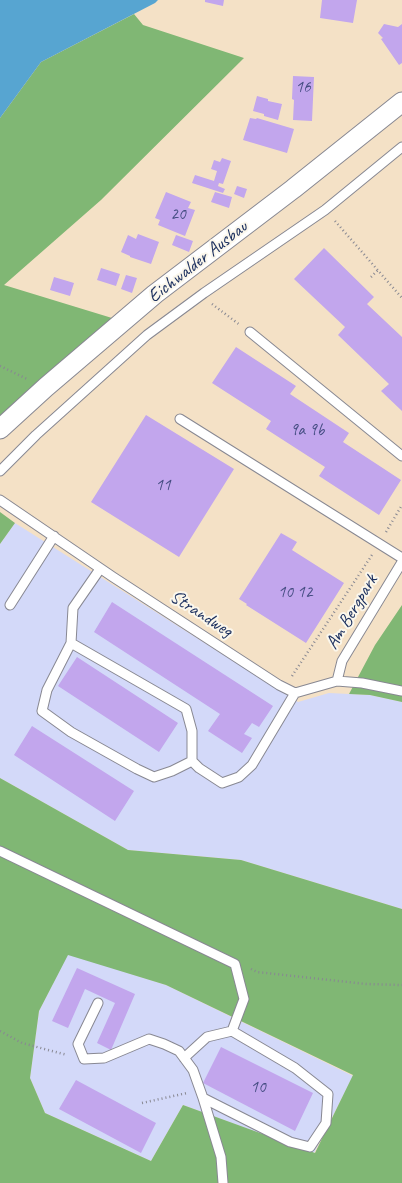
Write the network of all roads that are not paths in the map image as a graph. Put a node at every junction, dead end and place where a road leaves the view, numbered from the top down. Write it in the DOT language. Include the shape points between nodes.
graph roads {
  1 [pos="402,102"];
  2 [pos="402,147"];
  3 [pos="250,332"];
  4 [pos="180,419"];
  5 [pos="0,429"];
  6 [pos="402,456"];
  7 [pos="0,471"];
  8 [pos="0,500"];
  9 [pos="54,536"];
  10 [pos="402,558"];
  11 [pos="402,562"];
  12 [pos="100,569"];
  13 [pos="10,605"];
  14 [pos="71,642"];
  15 [pos="337,681"];
  16 [pos="402,691"];
  17 [pos="295,692"];
  18 [pos="192,761"];
  19 [pos="0,851"];
  20 [pos="98,1003"];
  21 [pos="232,1031"];
  22 [pos="184,1058"];
  23 [pos="202,1094"];
  24 [pos="223,1183"];
  1 -- 5 [label="street, Eichwalder Ausbau" via="155,294"];
  2 -- 7 [label="lane" via="325,210 147,334 36,434"];
  3 -- 6 [label="lane"];
  4 -- 10 [label="lane"];
  8 -- 9 [label="lane, Strandweg"];
  9 -- 12 [label="lane, Strandweg"];
  9 -- 13 [label="lane"];
  11 -- 15 [label="lane, Am Bergpark" via="342,661"];
  12 -- 14 [label="lane" via="73,608"];
  12 -- 17 [label="lane, Strandweg"];
  14 -- 18 [label="lane" via="186,709 192,731"];
  14 -- 18 [label="lane" via="47,690 42,711 71,732 154,776"];
  15 -- 16 [label="lane"];
  15 -- 17 [label="lane"];
  17 -- 18 [label="lane" via="252,765 239,777 222,783"];
  19 -- 21 [label="lane" via="235,964 244,999"];
  20 -- 22 [label="lane" via="78,1044 84,1059 104,1058 148,1039 179,1051"];
  21 -- 22 [label="lane" via="207,1037"];
  21 -- 23 [label="lane" via="295,1068 328,1094 326,1123 310,1147 290,1142"];
  22 -- 23 [label="lane" via="193,1070"];
  23 -- 24 [label="lane" via="221,1157"];
}
